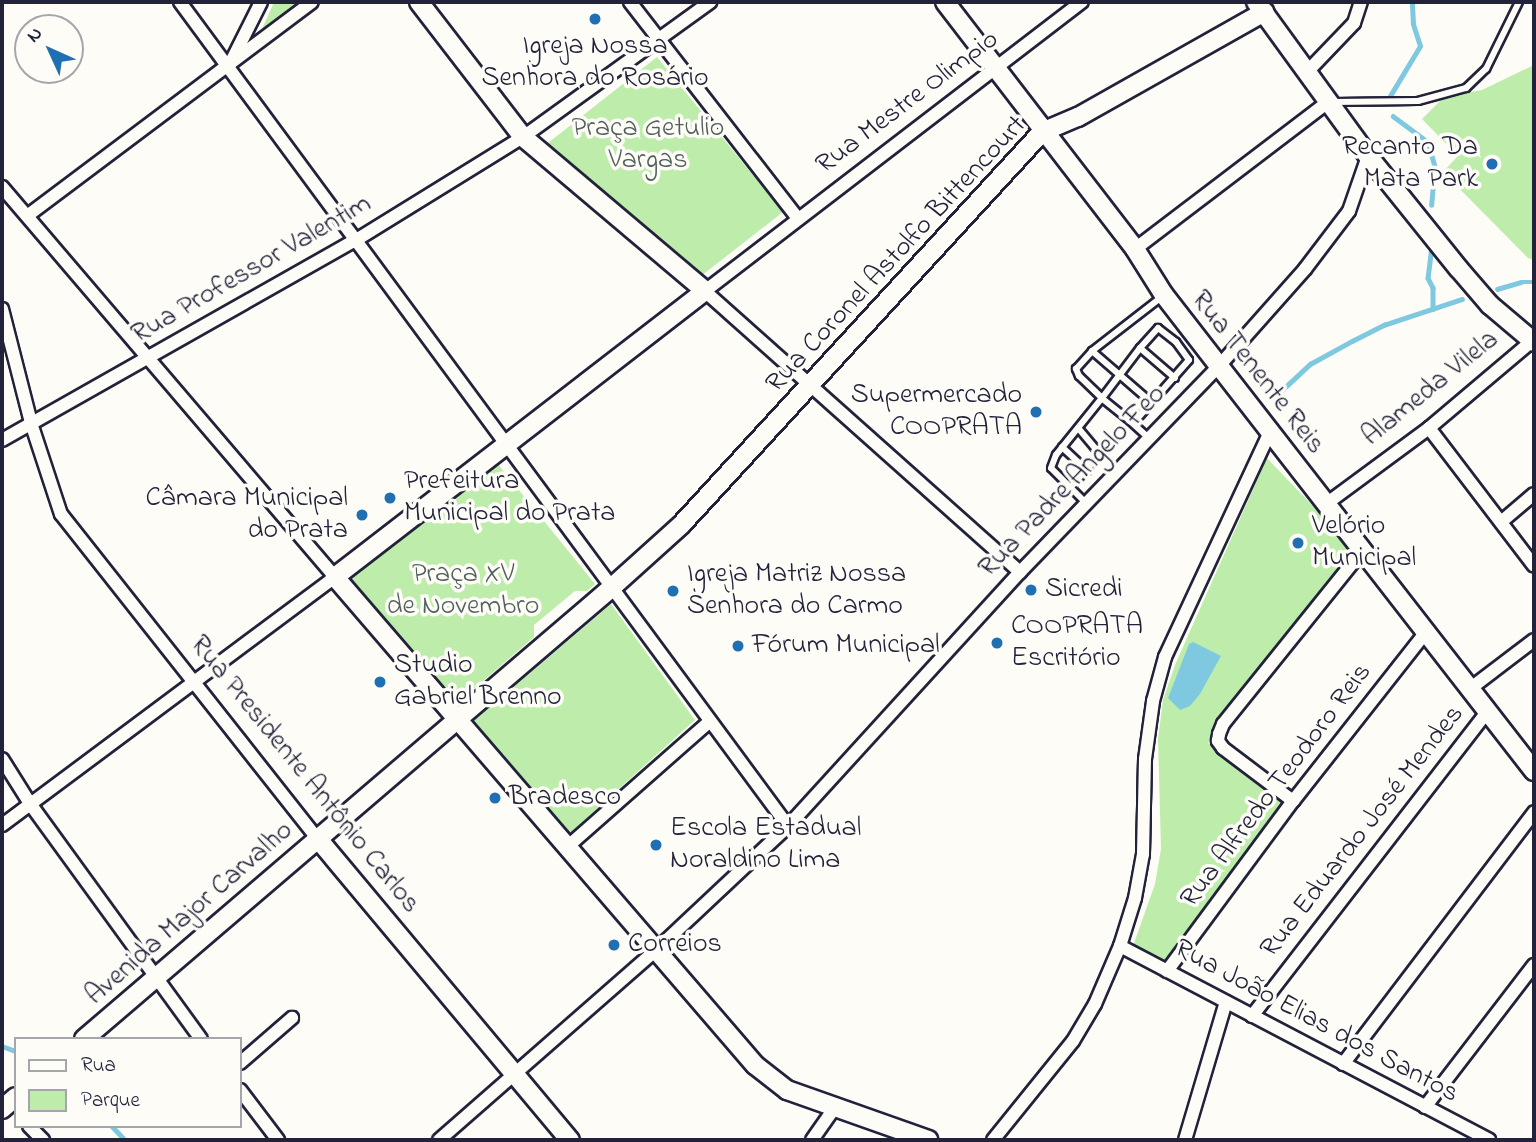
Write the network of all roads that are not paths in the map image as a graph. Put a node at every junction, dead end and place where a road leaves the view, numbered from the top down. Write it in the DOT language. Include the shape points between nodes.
graph roads {
  1 [pos="180,2"];
  2 [pos="261,2"];
  3 [pos="312,2"];
  4 [pos="419,2"];
  5 [pos="631,2"];
  6 [pos="710,2"];
  7 [pos="945,2"];
  8 [pos="1082,2"];
  9 [pos="1361,2"];
  10 [pos="1519,2"];
  11 [pos="1260,7"];
  12 [pos="659,40"];
  13 [pos="229,67"];
  14 [pos="996,68"];
  15 [pos="1307,72"];
  16 [pos="1328,103"];
  17 [pos="1042,132"];
  18 [pos="523,137"];
  19 [pos="1368,156"];
  20 [pos="4,193"];
  21 [pos="27,216"];
  22 [pos="797,217"];
  23 [pos="356,240"];
  24 [pos="1135,249"];
  25 [pos="705,291"];
  26 [pos="1164,295"];
  27 [pos="2,309"];
  28 [pos="1533,341"];
  29 [pos="1140,348"];
  30 [pos="1092,351"];
  31 [pos="146,359"];
  32 [pos="1219,366"];
  33 [pos="1119,375"];
  34 [pos="1175,378"];
  35 [pos="808,386"];
  36 [pos="1102,398"];
  37 [pos="1152,403"];
  38 [pos="1130,421"];
  39 [pos="31,423"];
  40 [pos="1078,428"];
  41 [pos="1429,428"];
  42 [pos="1270,432"];
  43 [pos="1149,438"];
  44 [pos="2,440"];
  45 [pos="506,444"];
  46 [pos="1062,447"];
  47 [pos="1088,471"];
  48 [pos="1070,488"];
  49 [pos="1534,494"];
  50 [pos="1086,503"];
  51 [pos="1326,503"];
  52 [pos="1501,522"];
  53 [pos="1363,550"];
  54 [pos="1534,566"];
  55 [pos="1020,572"];
  56 [pos="335,577"];
  57 [pos="610,589"];
  58 [pos="1427,631"];
  59 [pos="1534,640"];
  60 [pos="194,681"];
  61 [pos="1471,688"];
  62 [pos="1488,711"];
  63 [pos="457,720"];
  64 [pos="709,722"];
  65 [pos="2,759"];
  66 [pos="1534,771"];
  67 [pos="1293,801"];
  68 [pos="31,805"];
  69 [pos="1534,812"];
  70 [pos="2,825"];
  71 [pos="788,826"];
  72 [pos="318,839"];
  73 [pos="566,848"];
  74 [pos="1120,946"];
  75 [pos="655,951"];
  76 [pos="1534,965"];
  77 [pos="1167,971"];
  78 [pos="155,978"];
  79 [pos="1226,1002"];
  80 [pos="1252,1016"];
  81 [pos="292,1018"];
  82 [pos="86,1037"];
  83 [pos="199,1037"];
  84 [pos="242,1061"];
  85 [pos="1343,1064"];
  86 [pos="517,1074"];
  87 [pos="242,1093"];
  88 [pos="1425,1107"];
  89 [pos="834,1109"];
  90 [pos="278,1140"];
  91 [pos="439,1140"];
  92 [pos="570,1140"];
  93 [pos="812,1140"];
  94 [pos="928,1140"];
  95 [pos="993,1140"];
  96 [pos="1185,1140"];
  97 [pos="1489,1140"];
  1 -- 13 [label="street"];
  2 -- 13 [label="street"];
  3 -- 13 [label="street"];
  4 -- 18 [label="street"];
  5 -- 12 [label="street"];
  6 -- 12 [label="street, Rua Professor Valentim"];
  7 -- 14 [label="street, Rua Tenente Reis"];
  8 -- 14 [label="street, Rua Mestre Olimpio"];
  9 -- 15 [label="street" via="1354,23"];
  10 -- 16 [label="lane" via="1486,69 1466,88 1418,101"];
  11 -- 15 [label="street"];
  11 -- 17 [label="street, Rua Coronel Astolfo Bittencourt" via="1101,104"];
  12 -- 18 [label="street, Rua Professor Valentim"];
  12 -- 22 [label="street"];
  13 -- 21 [label="street"];
  13 -- 23 [label="street"];
  14 -- 17 [label="street, Rua Tenente Reis"];
  14 -- 22 [label="street, Rua Mestre Olimpio"];
  15 -- 16 [label="street"];
  16 -- 19 [label="street"];
  16 -- 24 [label="street"];
  17 -- 24 [label="street, Rua Tenente Reis"];
  17 -- 35 [label="street, Rua Coronel Astolfo Bittencourt"];
  18 -- 23 [label="street, Rua Professor Valentim"];
  18 -- 25 [label="street"];
  19 -- 28 [label="street" via="1490,305"];
  19 -- 32 [label="street, Rua Padre Angelo Feo" via="1359,190 1335,232"];
  20 -- 21 [label="street"];
  21 -- 31 [label="street"];
  22 -- 25 [label="street, Rua Mestre Olimpio"];
  23 -- 31 [label="street, Rua Professor Valentim"];
  23 -- 45 [label="street"];
  24 -- 26 [label="street, Rua Tenente Reis"];
  25 -- 35 [label="street"];
  25 -- 45 [label="street"];
  26 -- 30 [label="lane"];
  26 -- 32 [label="street, Rua Tenente Reis"];
  27 -- 39 [label="street, Rua Presidente Antônio Carlos"];
  28 -- 41 [label="street, Alameda Vilela"];
  29 -- 33 [label="lane"];
  29 -- 34 [label="lane"];
  29 -- 34 [label="lane" via="1161,328 1188,355"];
  30 -- 33 [label="lane"];
  30 -- 36 [label="lane" via="1077,372"];
  31 -- 39 [label="street, Rua Professor Valentim"];
  31 -- 56 [label="street"];
  32 -- 42 [label="street, Rua Tenente Reis"];
  32 -- 43 [label="street, Rua Padre Angelo Feo"];
  33 -- 36 [label="lane"];
  33 -- 37 [label="lane"];
  34 -- 37 [label="lane"];
  35 -- 55 [label="street"];
  35 -- 57 [label="street, Rua Coronel Astolfo Bittencourt" via="681,525"];
  36 -- 38 [label="lane"];
  36 -- 40 [label="lane"];
  37 -- 38 [label="lane"];
  38 -- 43 [label="lane"];
  39 -- 44 [label="street, Rua Professor Valentim"];
  39 -- 60 [label="street, Rua Presidente Antônio Carlos" via="54,497 70,528"];
  40 -- 46 [label="lane"];
  40 -- 47 [label="lane" via="1100,454"];
  41 -- 51 [label="street, Alameda Vilela"];
  41 -- 52 [label="street"];
  42 -- 51 [label="street, Rua Tenente Reis"];
  42 -- 74 [label="street" via="1164,657 1145,760 1143,854"];
  43 -- 50 [label="street, Rua Padre Angelo Feo"];
  45 -- 56 [label="street"];
  45 -- 57 [label="street"];
  46 -- 47 [label="lane"];
  46 -- 48 [label="lane" via="1051,468"];
  47 -- 48 [label="lane"];
  48 -- 50 [label="lane"];
  49 -- 52 [label="street"];
  50 -- 55 [label="street, Rua Padre Angelo Feo"];
  51 -- 53 [label="street, Rua Tenente Reis"];
  52 -- 54 [label="street"];
  53 -- 58 [label="street, Rua Tenente Reis"];
  53 -- 67 [label="street" via="1223,723 1218,741 1223,748"];
  55 -- 71 [label="street, Rua Padre Angelo Feo"];
  56 -- 60 [label="street"];
  56 -- 63 [label="street"];
  57 -- 63 [label="street"];
  57 -- 64 [label="street"];
  58 -- 61 [label="street, Rua Tenente Reis"];
  58 -- 67 [label="street, Rua Alfredo Teodoro Reis"];
  59 -- 61 [label="street"];
  60 -- 68 [label="street"];
  60 -- 72 [label="street, Rua Presidente Antônio Carlos"];
  61 -- 62 [label="street, Rua Tenente Reis"];
  62 -- 66 [label="street, Rua Tenente Reis"];
  62 -- 80 [label="street, Rua Eduardo José Mendes"];
  63 -- 72 [label="street, Avenida Major Carvalho"];
  63 -- 73 [label="street"];
  64 -- 71 [label="street"];
  64 -- 73 [label="street"];
  65 -- 68 [label="street"];
  67 -- 77 [label="street, Rua Alfredo Teodoro Reis"];
  68 -- 70 [label="street"];
  68 -- 78 [label="street"];
  69 -- 85 [label="street"];
  71 -- 75 [label="street"];
  72 -- 78 [label="street, Avenida Major Carvalho"];
  72 -- 86 [label="street, Rua Presidente Antônio Carlos"];
  73 -- 75 [label="street"];
  74 -- 77 [label="street, Rua João Elias dos Santos"];
  74 -- 95 [label="street" via="1073,1041"];
  75 -- 86 [label="street"];
  75 -- 89 [label="street" via="770,1079"];
  76 -- 88 [label="street"];
  77 -- 79 [label="street, Rua João Elias dos Santos"];
  78 -- 82 [label="street, Avenida Major Carvalho"];
  78 -- 83 [label="street"];
  79 -- 80 [label="street, Rua João Elias dos Santos"];
  79 -- 96 [label="street"];
  80 -- 85 [label="street, Rua João Elias dos Santos"];
  81 -- 84 [label="street"];
  85 -- 88 [label="street, Rua João Elias dos Santos"];
  86 -- 91 [label="street"];
  86 -- 92 [label="street, Rua Presidente Antônio Carlos"];
  87 -- 90 [label="street"];
  88 -- 97 [label="street, Rua João Elias dos Santos"];
  89 -- 93 [label="street"];
  89 -- 94 [label="street"];
}
